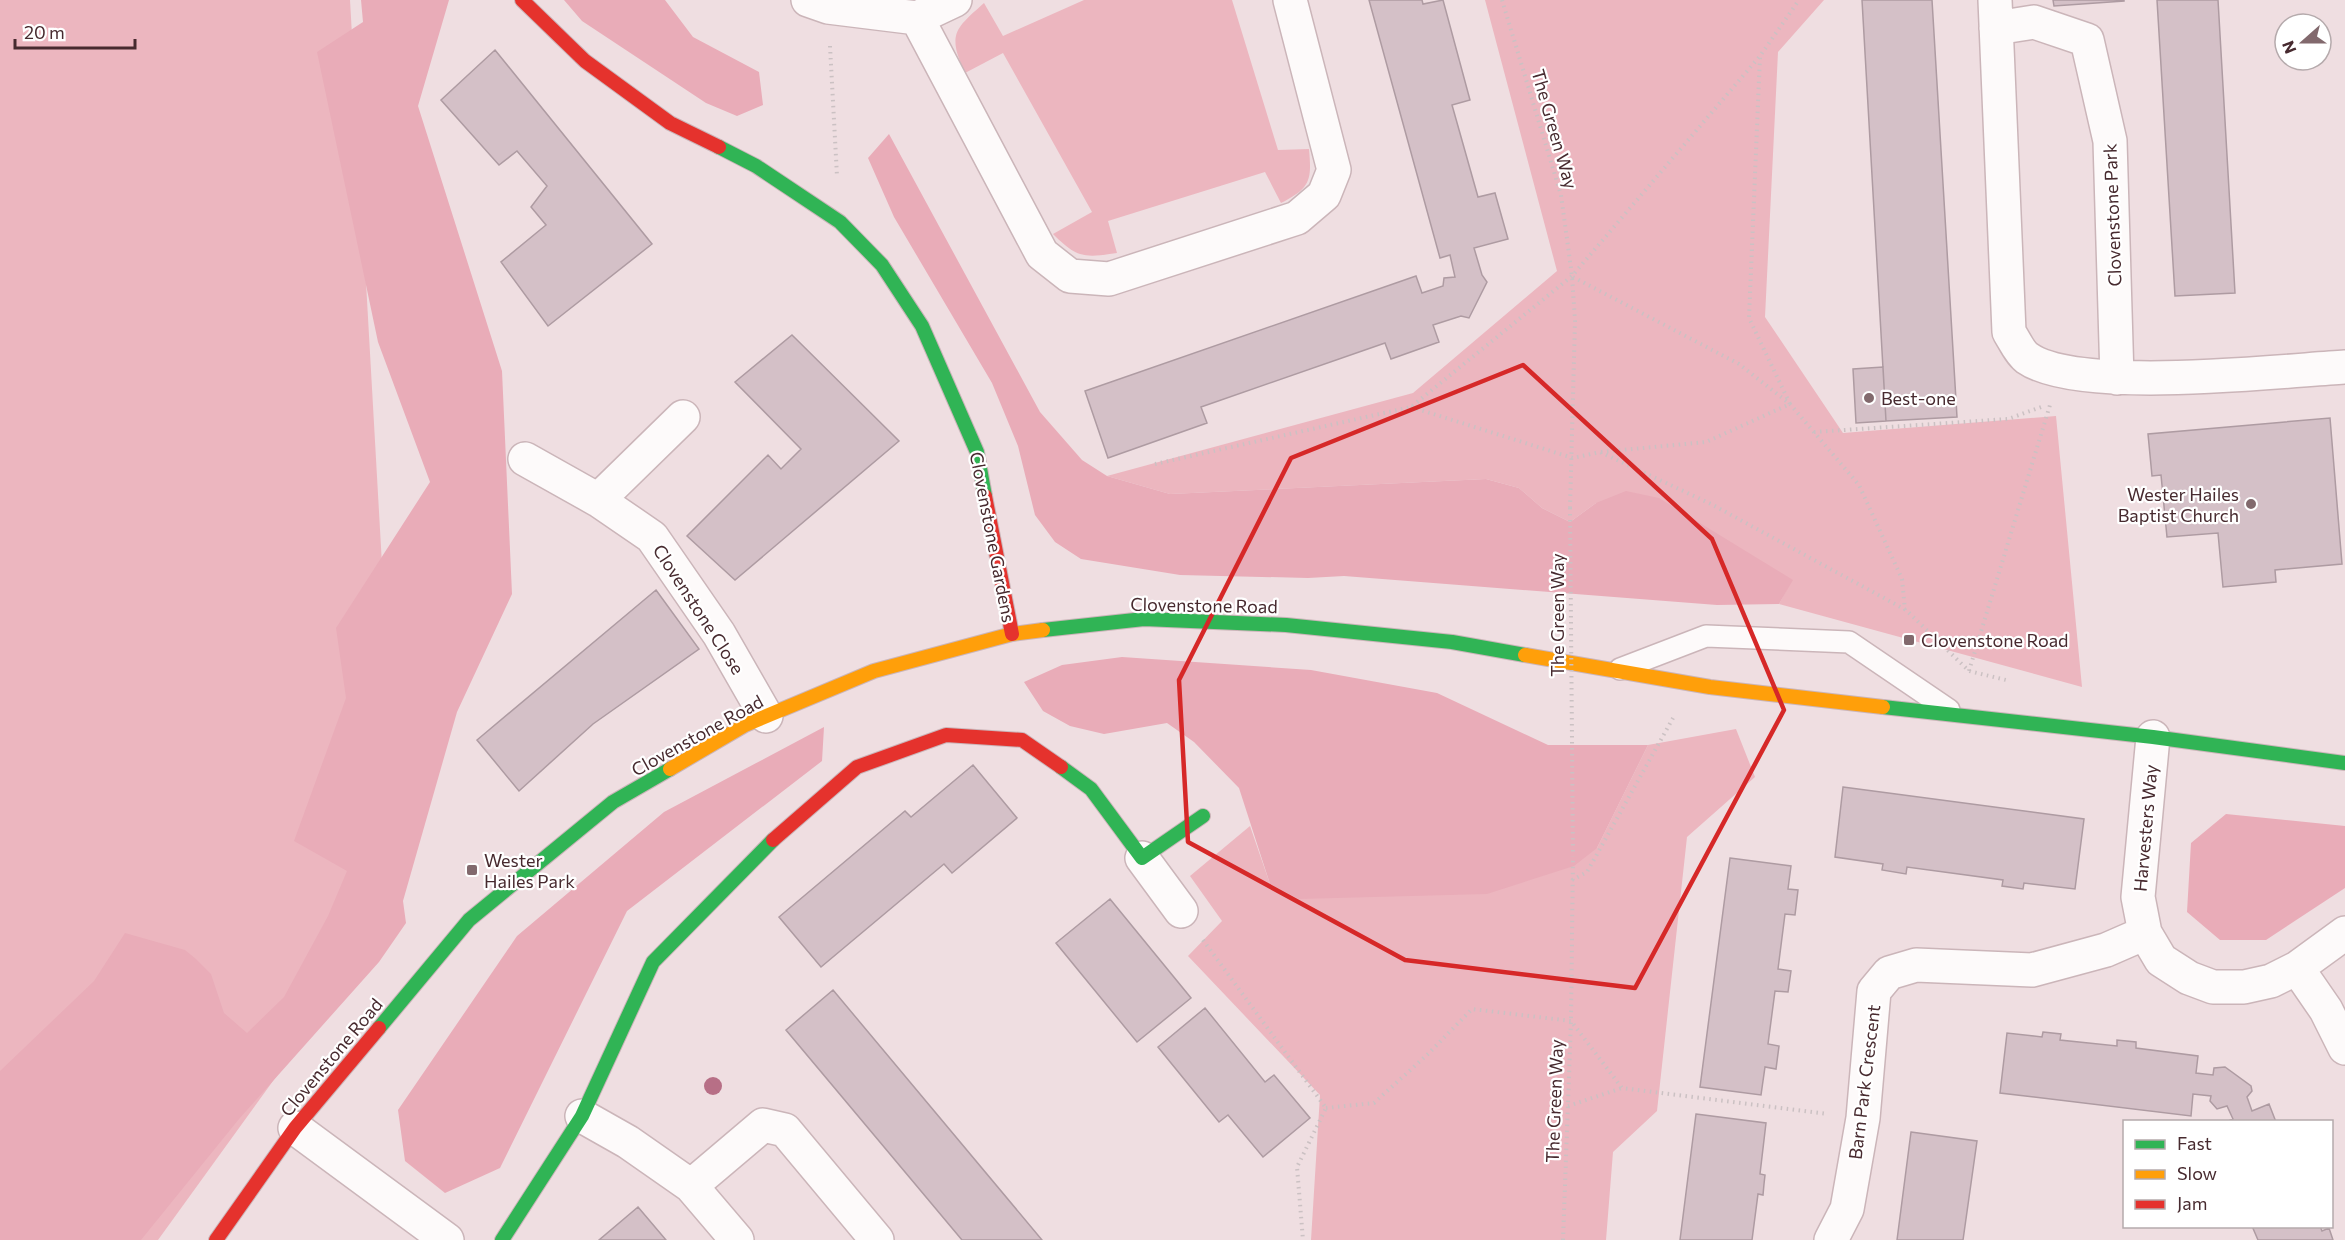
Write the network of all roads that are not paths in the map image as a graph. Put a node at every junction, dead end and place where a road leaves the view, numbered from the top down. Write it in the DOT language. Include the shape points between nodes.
graph roads {
  1 [pos="522,0"];
  2 [pos="955,0"];
  3 [pos="1290,0"];
  4 [pos="818,3"];
  5 [pos="1996,14"];
  6 [pos="917,18"];
  7 [pos="2345,367"];
  8 [pos="2117,378"];
  9 [pos="683,417"];
  10 [pos="525,459"];
  11 [pos="598,500"];
  12 [pos="1012,634"];
  13 [pos="1617,671"];
  14 [pos="766,716"];
  15 [pos="1959,716"];
  16 [pos="2153,737"];
  17 [pos="2345,763"];
  18 [pos="1203,816"];
  19 [pos="1142,858"];
  20 [pos="1181,911"];
  21 [pos="2145,933"];
  22 [pos="2345,933"];
  23 [pos="2296,968"];
  24 [pos="2345,1048"];
  25 [pos="582,1116"];
  26 [pos="295,1128"];
  27 [pos="691,1186"];
  28 [pos="216,1240"];
  29 [pos="447,1240"];
  30 [pos="502,1240"];
  31 [pos="737,1240"];
  32 [pos="877,1240"];
  33 [pos="1831,1240"];
  1 -- 12 [label="street, Clovenstone Gardens" via="585,61 670,123 756,166 840,222 882,265 922,326 977,452"];
  2 -- 6 [label="street"];
  3 -- 6 [label="street" via="1334,170 1324,195 1297,218 1109,279 1070,276 1042,254"];
  4 -- 6 [label="street"];
  5 -- 8 [label="street, Clovenstone Park" via="2087,40 2110,141"];
  5 -- 8 [label="street, Clovenstone Park" via="2009,332 2026,358 2059,372"];
  7 -- 8 [label="street, Clovenstone Park"];
  9 -- 11 [label="street"];
  10 -- 11 [label="street, Clovenstone Close"];
  11 -- 14 [label="street, Clovenstone Close" via="652,537 719,634"];
  12 -- 13 [label="street, Clovenstone Road" via="1144,619 1286,625 1452,642"];
  12 -- 14 [label="street, Clovenstone Road" via="874,671"];
  13 -- 15 [label="street, Clovenstone Road" via="1692,684"];
  13 -- 15 [label="lane" via="1706,636 1849,642"];
  14 -- 26 [label="street, Clovenstone Road" via="613,802 469,920"];
  15 -- 16 [label="street, Clovenstone Road"];
  16 -- 17 [label="street, Clovenstone Road"];
  16 -- 21 [label="street, Harvesters Way" via="2138,897"];
  18 -- 19 [label="street"];
  19 -- 20 [label="street"];
  19 -- 25 [label="street" via="1091,789 1022,740 946,735 857,767 782,831 652,962"];
  21 -- 23 [label="street, Harvesters Way" via="2162,960 2189,978 2213,987 2244,987 2271,981"];
  21 -- 33 [label="street, Barn Park Crescent" via="2106,950 2031,970 1916,965 1889,973 1874,991 1863,1118 1847,1209"];
  22 -- 23 [label="street, Harvesters Way"];
  23 -- 24 [label="street" via="2326,1010"];
  25 -- 27 [label="street"];
  25 -- 30 [label="street"];
  26 -- 28 [label="street, Clovenstone Road"];
  26 -- 29 [label="street"];
  27 -- 31 [label="street"];
  27 -- 32 [label="street" via="763,1125 785,1130"];
}
